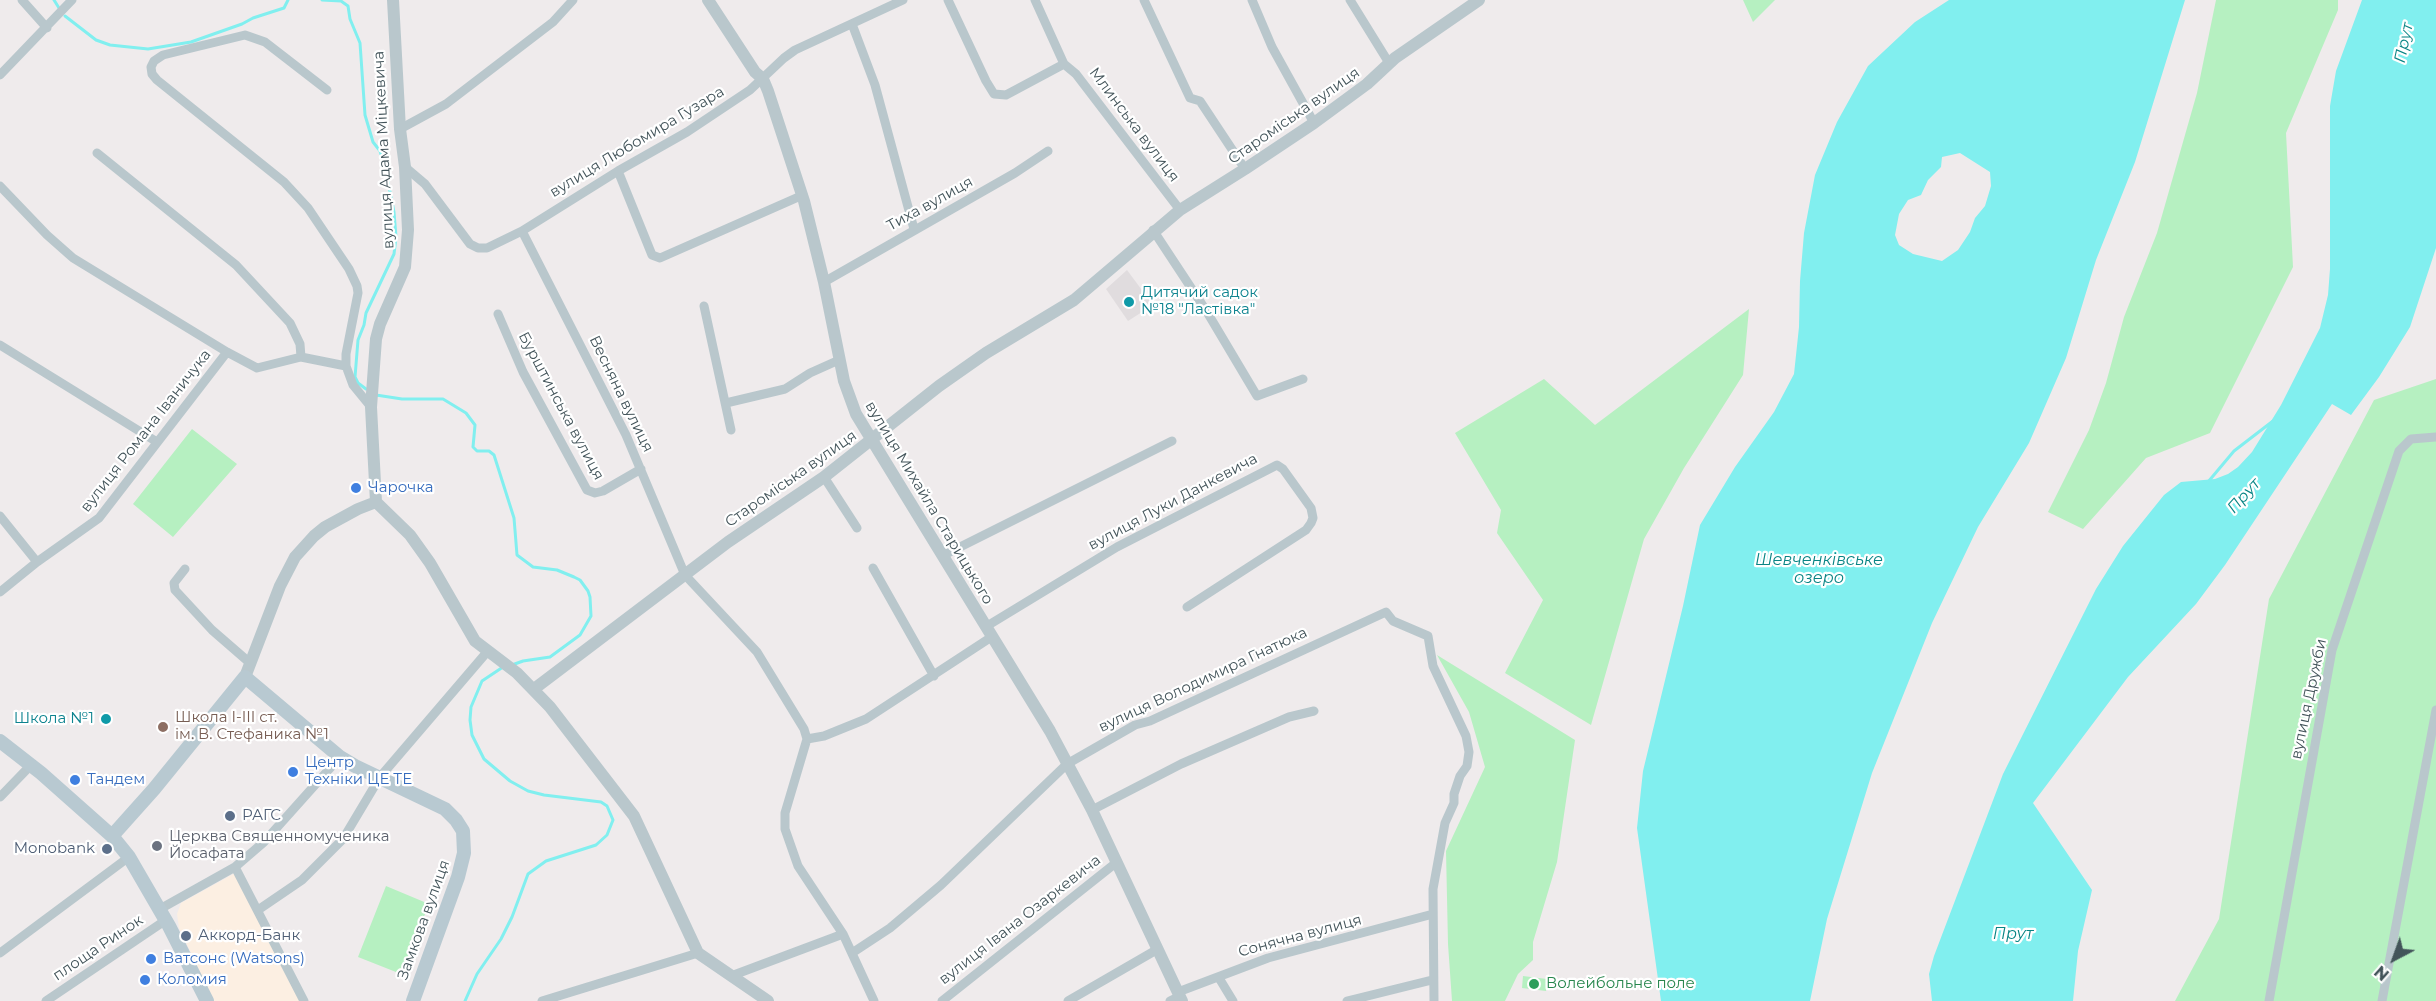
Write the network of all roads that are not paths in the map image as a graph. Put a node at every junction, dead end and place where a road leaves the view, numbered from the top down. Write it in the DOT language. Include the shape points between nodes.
graph roads {
  1 [pos="22,0"];
  2 [pos="72,0"];
  3 [pos="393,0"];
  4 [pos="573,0"];
  5 [pos="708,0"];
  6 [pos="903,0"];
  7 [pos="1035,0"];
  8 [pos="1144,0"];
  9 [pos="1252,0"];
  10 [pos="1350,0"];
  11 [pos="1479,0"];
  12 [pos="950,1"];
  13 [pos="852,24"];
  14 [pos="47,28"];
  15 [pos="1389,63"];
  16 [pos="1064,64"];
  17 [pos="0,75"];
  18 [pos="763,80"];
  19 [pos="327,90"];
  20 [pos="1314,123"];
  21 [pos="400,129"];
  22 [pos="1048,151"];
  23 [pos="97,153"];
  24 [pos="405,167"];
  25 [pos="1245,169"];
  26 [pos="618,171"];
  27 [pos="0,186"];
  28 [pos="803,195"];
  29 [pos="1180,210"];
  30 [pos="914,229"];
  31 [pos="1153,230"];
  32 [pos="522,231"];
  33 [pos="824,282"];
  34 [pos="704,306"];
  35 [pos="498,314"];
  36 [pos="0,345"];
  37 [pos="227,352"];
  38 [pos="301,357"];
  39 [pos="839,360"];
  40 [pos="346,366"];
  41 [pos="1303,379"];
  42 [pos="726,403"];
  43 [pos="370,407"];
  44 [pos="731,430"];
  45 [pos="2436,437"];
  46 [pos="873,439"];
  47 [pos="1172,441"];
  48 [pos="157,442"];
  49 [pos="641,469"];
  50 [pos="824,477"];
  51 [pos="376,502"];
  52 [pos="0,516"];
  53 [pos="857,528"];
  54 [pos="944,555"];
  55 [pos="37,562"];
  56 [pos="873,568"];
  57 [pos="185,569"];
  58 [pos="685,574"];
  59 [pos="0,592"];
  60 [pos="1187,607"];
  61 [pos="990,631"];
  62 [pos="487,652"];
  63 [pos="250,663"];
  64 [pos="934,676"];
  65 [pos="245,677"];
  66 [pos="534,689"];
  67 [pos="2436,710"];
  68 [pos="1314,711"];
  69 [pos="807,739"];
  70 [pos="0,741"];
  71 [pos="340,757"];
  72 [pos="1067,764"];
  73 [pos="31,765"];
  74 [pos="380,777"];
  75 [pos="0,797"];
  76 [pos="1092,810"];
  77 [pos="112,836"];
  78 [pos="129,857"];
  79 [pos="1117,862"];
  80 [pos="235,867"];
  81 [pos="258,910"];
  82 [pos="163,914"];
  83 [pos="1433,914"];
  84 [pos="843,934"];
  85 [pos="1158,949"];
  86 [pos="0,953"];
  87 [pos="698,953"];
  88 [pos="852,953"];
  89 [pos="731,976"];
  90 [pos="1219,978"];
  91 [pos="1432,980"];
  92 [pos="1177,998"];
  93 [pos="46,1001"];
  94 [pos="207,1001"];
  95 [pos="304,1001"];
  96 [pos="413,1001"];
  97 [pos="542,1001"];
  98 [pos="768,1001"];
  99 [pos="874,1001"];
  100 [pos="942,1001"];
  101 [pos="1068,1001"];
  102 [pos="1233,1001"];
  103 [pos="1347,1001"];
  104 [pos="1434,1001"];
  105 [pos="2269,1001"];
  106 [pos="2382,1001"];
  1 -- 14 [label="street"];
  2 -- 14 [label="street"];
  3 -- 21 [label="street, вулиця Адама Міцкевича"];
  4 -- 21 [label="street" via="553,22 446,104"];
  5 -- 18 [label="street, вулиця Михайла Старицького"];
  6 -- 13 [label="street, вулиця Любомира Гузара"];
  7 -- 16 [label="street, Млинська вулиця"];
  8 -- 25 [label="street" via="1190,98 1200,101"];
  9 -- 20 [label="street" via="1272,47"];
  10 -- 15 [label="street"];
  11 -- 15 [label="street, Староміська вулиця"];
  12 -- 16 [label="street" via="989,88 997,96 1006,96"];
  13 -- 18 [label="street, вулиця Любомира Гузара" via="788,55"];
  13 -- 30 [label="street" via="875,85"];
  14 -- 17 [label="street"];
  15 -- 20 [label="street, Староміська вулиця"];
  16 -- 29 [label="street, Млинська вулиця" via="1076,74"];
  18 -- 26 [label="street, вулиця Любомира Гузара" via="687,132"];
  18 -- 28 [label="street, вулиця Михайла Старицького"];
  19 -- 40 [label="street" via="264,42 244,35 164,56 151,67 157,80 284,182 308,208 349,269 358,293"];
  20 -- 25 [label="street, Староміська вулиця"];
  21 -- 24 [label="street, вулиця Адама Міцкевича"];
  22 -- 30 [label="street, Тиха вулиця"];
  23 -- 38 [label="street" via="244,273 290,323 300,344"];
  24 -- 32 [label="street, вулиця Любомира Гузара" via="425,184 472,246 487,248"];
  24 -- 43 [label="street, вулиця Адама Міцкевича" via="406,265 377,331"];
  25 -- 29 [label="street, Староміська вулиця"];
  26 -- 28 [label="street" via="652,255 660,258"];
  26 -- 32 [label="street, вулиця Любомира Гузара"];
  27 -- 37 [label="street" via="73,258"];
  28 -- 33 [label="street, вулиця Михайла Старицького"];
  29 -- 31 [label="street, Староміська вулиця"];
  30 -- 33 [label="street, Тиха вулиця"];
  31 -- 41 [label="street" via="1257,396"];
  31 -- 46 [label="street, Староміська вулиця" via="1074,300 986,353"];
  32 -- 49 [label="street, Весняна вулиця"];
  33 -- 39 [label="street, вулиця Михайла Старицького"];
  34 -- 42 [label="street"];
  35 -- 49 [label="street, Бурштинська вулиця" via="523,372 586,490 598,493"];
  36 -- 48 [label="street"];
  37 -- 38 [label="street" via="257,368"];
  37 -- 48 [label="street, вулиця Романа Іваничука"];
  38 -- 40 [label="street"];
  39 -- 42 [label="street" via="787,388"];
  39 -- 46 [label="street, вулиця Михайла Старицького" via="853,406"];
  40 -- 43 [label="street" via="352,386"];
  42 -- 44 [label="street"];
  43 -- 51 [label="street, вулиця Адама Міцкевича"];
  45 -- 105 [label="street, вулиця Дружби" via="2411,439 2399,451 2332,650"];
  46 -- 50 [label="street, Староміська вулиця"];
  46 -- 54 [label="street, вулиця Михайла Старицького"];
  47 -- 54 [label="street"];
  48 -- 55 [label="street, вулиця Романа Іваничука" via="99,518"];
  49 -- 58 [label="street, Весняна вулиця"];
  50 -- 53 [label="street"];
  50 -- 58 [label="street, Староміська вулиця"];
  51 -- 62 [label="street" via="411,535 475,641"];
  51 -- 63 [label="street" via="325,527 295,556"];
  52 -- 55 [label="street"];
  54 -- 61 [label="street, вулиця Михайла Старицького"];
  55 -- 59 [label="street, вулиця Романа Іваничука"];
  56 -- 64 [label="street"];
  57 -- 63 [label="street" via="174,583 175,590"];
  58 -- 66 [label="street, Староміська вулиця"];
  58 -- 69 [label="street, Весняна вулиця" via="757,652"];
  60 -- 61 [label="street, вулиця Луки Данкевича" via="1311,523 1311,508 1283,469 1276,465 1117,547"];
  61 -- 64 [label="street, вулиця Луки Данкевича"];
  61 -- 72 [label="street, вулиця Михайла Старицького"];
  62 -- 66 [label="street"];
  62 -- 74 [label="street"];
  63 -- 65 [label="street"];
  64 -- 69 [label="street, вулиця Луки Данкевича" via="866,720"];
  65 -- 71 [label="main road, Замкова вулиця"];
  65 -- 77 [label="main road"];
  66 -- 87 [label="street" via="634,816"];
  67 -- 106 [label="street"];
  68 -- 76 [label="street" via="1288,717 1181,764"];
  69 -- 84 [label="street" via="785,813 785,829 798,866"];
  70 -- 73 [label="main road"];
  71 -- 74 [label="main road, Замкова вулиця"];
  71 -- 80 [label="street, площа Ринок" via="264,842"];
  72 -- 76 [label="street, вулиця Михайла Старицького"];
  72 -- 83 [label="street, вулиця Володимира Гнатюка" via="1135,725 1386,612 1393,621 1428,636 1433,666 1466,736 1469,752 1445,823 1433,889"];
  72 -- 88 [label="street, вулиця Володимира Гнатюка" via="941,885 890,928"];
  73 -- 75 [label="street"];
  73 -- 77 [label="main road"];
  74 -- 81 [label="street" via="343,839 302,880"];
  74 -- 96 [label="main road, Замкова вулиця" via="445,809 463,831 465,853 458,877"];
  76 -- 79 [label="street, вулиця Михайла Старицького"];
  77 -- 78 [label="main road"];
  78 -- 82 [label="main road"];
  78 -- 86 [label="street"];
  79 -- 85 [label="street, вулиця Михайла Старицького"];
  79 -- 100 [label="street, вулиця Івана Озаркевича"];
  80 -- 81 [label="street"];
  80 -- 82 [label="street, площа Ринок"];
  81 -- 95 [label="street"];
  82 -- 93 [label="street, площа Ринок"];
  82 -- 94 [label="main road"];
  83 -- 90 [label="street, Сонячна вулиця" via="1268,958"];
  83 -- 91 [label="street"];
  84 -- 88 [label="street"];
  84 -- 89 [label="street"];
  85 -- 92 [label="street, вулиця Михайла Старицького"];
  85 -- 101 [label="street"];
  87 -- 89 [label="street"];
  87 -- 97 [label="street"];
  88 -- 99 [label="street"];
  89 -- 98 [label="street"];
  90 -- 92 [label="street, Сонячна вулиця"];
  90 -- 102 [label="street"];
  91 -- 103 [label="street"];
  91 -- 104 [label="street"];
}
